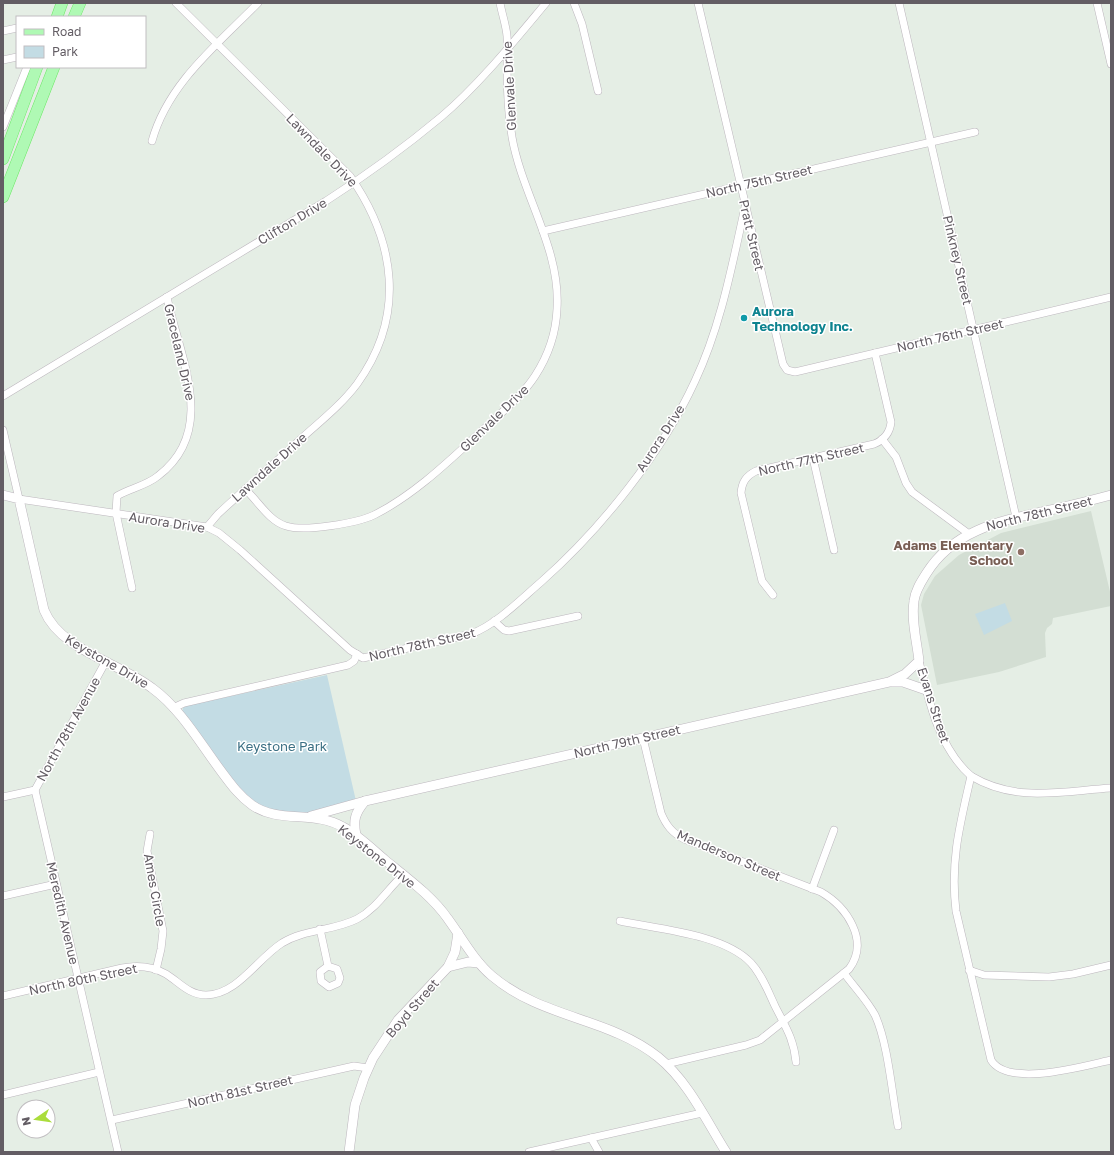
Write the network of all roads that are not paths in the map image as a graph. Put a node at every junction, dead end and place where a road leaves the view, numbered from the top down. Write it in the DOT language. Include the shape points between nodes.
graph roads {
  1 [pos="62,3"];
  2 [pos="80,3"];
  3 [pos="176,3"];
  4 [pos="258,3"];
  5 [pos="500,3"];
  6 [pos="546,3"];
  7 [pos="574,3"];
  8 [pos="698,3"];
  9 [pos="899,3"];
  10 [pos="1097,3"];
  11 [pos="57,16"];
  12 [pos="74,16"];
  13 [pos="16,28"];
  14 [pos="3,31"];
  15 [pos="217,45"];
  16 [pos="507,48"];
  17 [pos="16,57"];
  18 [pos="3,60"];
  19 [pos="1111,64"];
  20 [pos="27,68"];
  21 [pos="37,68"];
  22 [pos="54,68"];
  23 [pos="598,91"];
  24 [pos="4,125"];
  25 [pos="975,132"];
  26 [pos="152,141"];
  27 [pos="931,141"];
  28 [pos="3,159"];
  29 [pos="355,182"];
  30 [pos="741,185"];
  31 [pos="3,197"];
  32 [pos="745,206"];
  33 [pos="543,231"];
  34 [pos="167,297"];
  35 [pos="1111,298"];
  36 [pos="974,329"];
  37 [pos="875,353"];
  38 [pos="789,371"];
  39 [pos="3,396"];
  40 [pos="3,430"];
  41 [pos="882,439"];
  42 [pos="812,458"];
  43 [pos="245,489"];
  44 [pos="3,495"];
  45 [pos="1111,495"];
  46 [pos="19,499"];
  47 [pos="116,513"];
  48 [pos="1016,518"];
  49 [pos="207,527"];
  50 [pos="969,534"];
  51 [pos="834,550"];
  52 [pos="132,588"];
  53 [pos="773,595"];
  54 [pos="578,616"];
  55 [pos="494,621"];
  56 [pos="357,654"];
  57 [pos="106,661"];
  58 [pos="919,661"];
  59 [pos="889,682"];
  60 [pos="926,690"];
  61 [pos="173,708"];
  62 [pos="643,738"];
  63 [pos="971,776"];
  64 [pos="1111,788"];
  65 [pos="35,790"];
  66 [pos="3,797"];
  67 [pos="365,801"];
  68 [pos="307,817"];
  69 [pos="834,830"];
  70 [pos="150,834"];
  71 [pos="356,835"];
  72 [pos="403,875"];
  73 [pos="56,884"];
  74 [pos="812,889"];
  75 [pos="3,896"];
  76 [pos="620,921"];
  77 [pos="320,929"];
  78 [pos="458,933"];
  79 [pos="479,963"];
  80 [pos="1111,965"];
  81 [pos="328,966"];
  82 [pos="448,967"];
  83 [pos="156,970"];
  84 [pos="969,970"];
  85 [pos="844,973"];
  86 [pos="78,978"];
  87 [pos="3,996"];
  88 [pos="783,1022"];
  89 [pos="1111,1060"];
  90 [pos="796,1062"];
  91 [pos="666,1064"];
  92 [pos="368,1068"];
  93 [pos="99,1072"];
  94 [pos="3,1095"];
  95 [pos="702,1113"];
  96 [pos="112,1120"];
  97 [pos="898,1126"];
  98 [pos="591,1138"];
  99 [pos="118,1152"];
  100 [pos="349,1152"];
  101 [pos="529,1152"];
  102 [pos="599,1152"];
  103 [pos="726,1152"];
  1 -- 11 [label="main road"];
  2 -- 12 [label="main road"];
  3 -- 15 [label="street, Lawndale Drive"];
  4 -- 15 [label="street"];
  5 -- 16 [label="street, Glenvale Drive"];
  6 -- 16 [label="street, Clifton Drive"];
  7 -- 23 [label="street" via="582,24"];
  8 -- 30 [label="street, Pratt Street"];
  9 -- 27 [label="street, Pinkney Street"];
  10 -- 19 [label="street"];
  13 -- 14 [label="street"];
  15 -- 26 [label="street" via="176,89 160,117"];
  15 -- 29 [label="street, Lawndale Drive"];
  16 -- 29 [label="street, Clifton Drive" via="441,117"];
  16 -- 33 [label="street, Glenvale Drive" via="508,105 512,136 519,164"];
  17 -- 18 [label="street"];
  20 -- 24 [label="street"];
  21 -- 28 [label="main road"];
  22 -- 31 [label="main road"];
  25 -- 27 [label="street, North 75th Street"];
  27 -- 30 [label="street, North 75th Street"];
  27 -- 36 [label="street, Pinkney Street"];
  29 -- 34 [label="street, Clifton Drive"];
  29 -- 43 [label="street, Lawndale Drive" via="377,220 388,262 389,301 380,341 366,370 347,397"];
  30 -- 32 [label="street, Pratt Street"];
  30 -- 33 [label="street, North 75th Street"];
  32 -- 38 [label="street, Pratt Street" via="782,364"];
  32 -- 55 [label="street, Aurora Drive" via="714,330 695,380 673,420 635,478 589,534 550,573"];
  33 -- 43 [label="street, Glenvale Drive" via="554,268 557,293 556,323 548,352 522,394 447,463 383,510 362,520 341,525 296,528 285,526 273,518"];
  34 -- 39 [label="street, Clifton Drive"];
  34 -- 47 [label="street, Graceland Drive" via="191,394 190,428 180,452 165,470 149,482 117,496"];
  35 -- 36 [label="street, North 76th Street"];
  36 -- 37 [label="street, North 76th Street"];
  36 -- 48 [label="street, Pinkney Street"];
  37 -- 38 [label="street, North 76th Street" via="795,372"];
  37 -- 41 [label="street" via="891,422 888,434"];
  40 -- 46 [label="street, Keystone Drive"];
  41 -- 42 [label="street, North 77th Street" via="874,444"];
  41 -- 50 [label="street" via="896,457 912,492"];
  42 -- 51 [label="street"];
  42 -- 53 [label="street, North 77th Street" via="756,471 743,481 741,493 762,581"];
  43 -- 49 [label="street, Lawndale Drive"];
  44 -- 46 [label="street, Aurora Drive"];
  45 -- 48 [label="street, North 78th Street"];
  46 -- 47 [label="street, Aurora Drive"];
  46 -- 57 [label="street, Keystone Drive" via="46,616 61,635"];
  47 -- 49 [label="street, Aurora Drive"];
  47 -- 52 [label="street"];
  48 -- 50 [label="street, North 78th Street" via="993,523"];
  49 -- 56 [label="street, Aurora Drive" via="239,549"];
  50 -- 58 [label="street, Evans Street" via="931,565 917,588 913,610"];
  54 -- 55 [label="street" via="509,631"];
  55 -- 56 [label="street, North 78th Street" via="471,634 363,658"];
  56 -- 61 [label="street, North 78th Street" via="354,661 348,665 184,703"];
  57 -- 61 [label="street, Keystone Drive" via="142,680"];
  57 -- 65 [label="street, North 78th Avenue"];
  58 -- 59 [label="street, North 79th Street" via="905,674"];
  58 -- 60 [label="street, Evans Street"];
  59 -- 60 [label="street, North 79th Street" via="903,682"];
  59 -- 62 [label="street, North 79th Street"];
  60 -- 63 [label="street, Evans Street" via="951,755"];
  61 -- 68 [label="street, Keystone Drive" via="248,803 272,814"];
  62 -- 67 [label="street, North 79th Street"];
  62 -- 74 [label="street, Manderson Street" via="661,813 674,834"];
  63 -- 64 [label="street" via="997,789 1020,794"];
  63 -- 84 [label="street" via="957,839 953,876 956,911"];
  65 -- 66 [label="street, North 78th Avenue"];
  65 -- 73 [label="street, Meredith Avenue"];
  67 -- 68 [label="street, North 79th Street"];
  67 -- 71 [label="street" via="355,816"];
  68 -- 71 [label="street, Keystone Drive" via="333,822"];
  69 -- 74 [label="street"];
  70 -- 83 [label="street, Ames Circle" via="147,851 163,931"];
  71 -- 72 [label="street, Keystone Drive"];
  72 -- 77 [label="street, North 80th Street" via="366,914 348,922"];
  72 -- 78 [label="street, Keystone Drive" via="434,902"];
  73 -- 75 [label="street"];
  73 -- 86 [label="street, Meredith Avenue"];
  74 -- 85 [label="street, Manderson Street" via="836,902 853,926 856,953 851,966"];
  76 -- 88 [label="street" via="714,940 734,949 758,972"];
  77 -- 81 [label="street"];
  77 -- 83 [label="street, North 80th Street" via="282,943 232,987 217,994 197,994"];
  78 -- 79 [label="street, Keystone Drive"];
  78 -- 82 [label="street, Boyd Street" via="455,952"];
  79 -- 82 [label="street" via="464,962"];
  79 -- 91 [label="street, Keystone Drive" via="501,984 524,999 627,1038"];
  80 -- 84 [label="street" via="1073,974 1049,976 984,975"];
  82 -- 92 [label="street, Boyd Street" via="398,1020"];
  83 -- 86 [label="street, North 80th Street" via="132,966"];
  84 -- 89 [label="street" via="991,1060 997,1068 1005,1072 1050,1073"];
  85 -- 88 [label="street, Manderson Street"];
  85 -- 97 [label="street" via="869,1005 879,1026"];
  86 -- 87 [label="street, North 80th Street"];
  86 -- 93 [label="street, Meredith Avenue"];
  88 -- 90 [label="street" via="794,1045"];
  88 -- 91 [label="street, Manderson Street" via="753,1043"];
  91 -- 95 [label="street, Keystone Drive"];
  92 -- 96 [label="street, North 81st Street" via="354,1066"];
  92 -- 100 [label="street, Boyd Street" via="355,1105"];
  93 -- 94 [label="street"];
  93 -- 96 [label="street, Meredith Avenue"];
  95 -- 98 [label="street"];
  95 -- 103 [label="street, Keystone Drive"];
  96 -- 99 [label="street, Meredith Avenue"];
  98 -- 101 [label="street"];
  98 -- 102 [label="street"];
}
